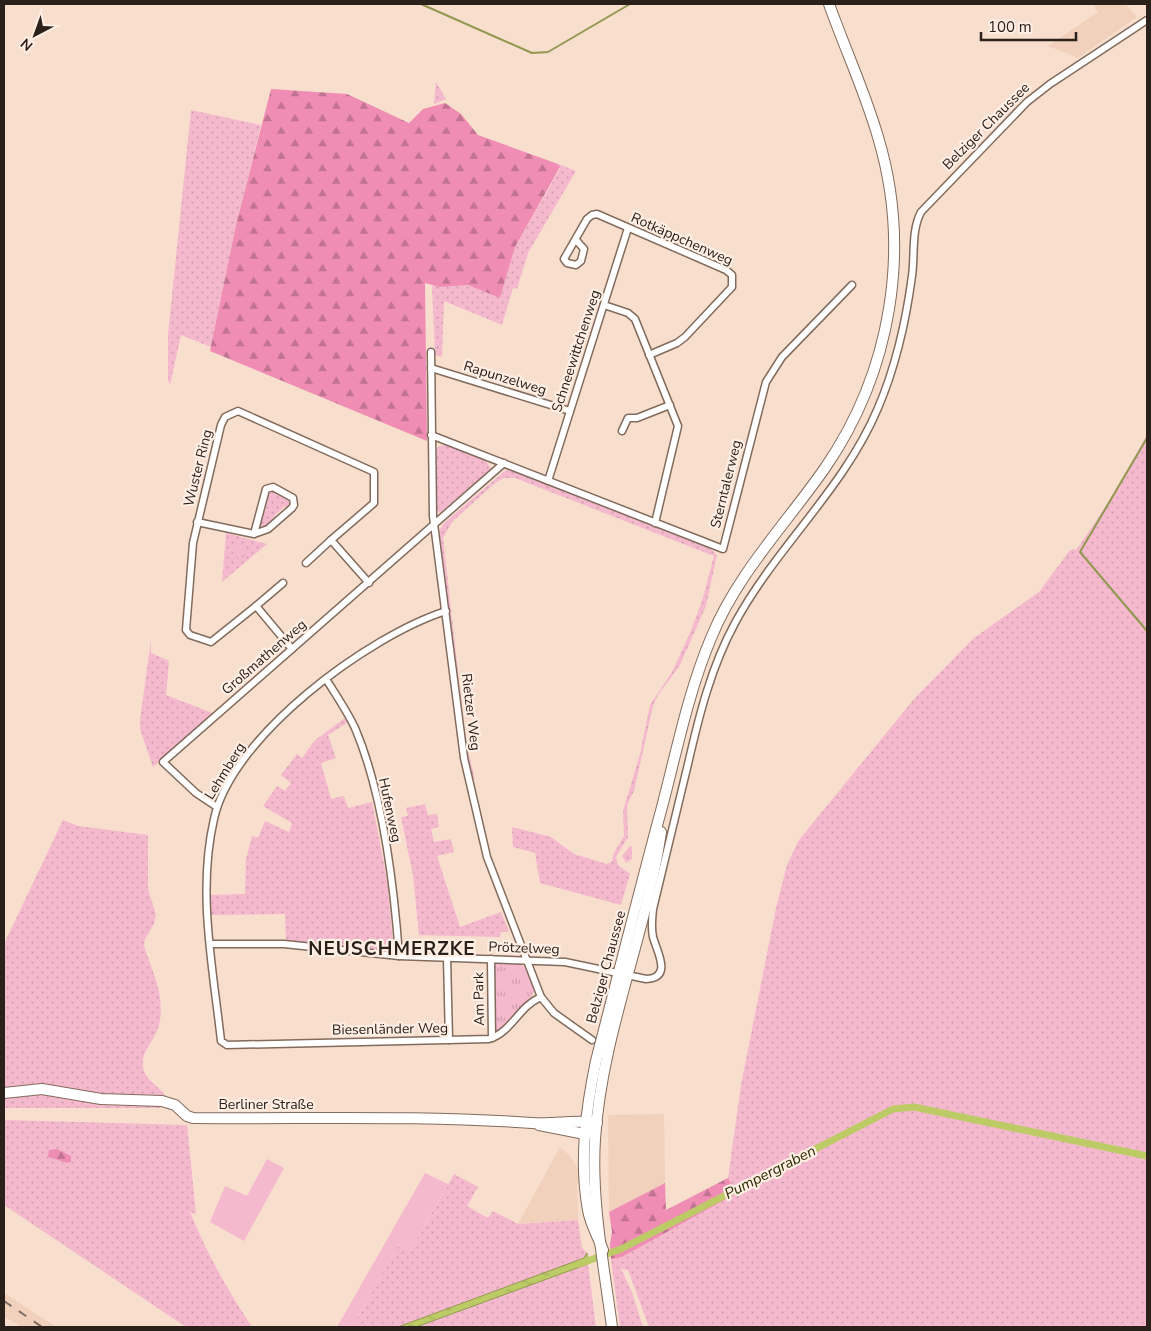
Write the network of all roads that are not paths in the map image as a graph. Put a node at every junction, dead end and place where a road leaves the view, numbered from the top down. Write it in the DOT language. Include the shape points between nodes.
graph roads {
  1 [pos="830,4"];
  2 [pos="1147,20"];
  3 [pos="924,207"];
  4 [pos="628,228"];
  5 [pos="576,240"];
  6 [pos="852,284"];
  7 [pos="604,305"];
  8 [pos="431,352"];
  9 [pos="649,354"];
  10 [pos="432,368"];
  11 [pos="670,405"];
  12 [pos="570,411"];
  13 [pos="622,431"];
  14 [pos="431,435"];
  15 [pos="504,463"];
  16 [pos="548,481"];
  17 [pos="197,522"];
  18 [pos="655,523"];
  19 [pos="435,524"];
  20 [pos="254,534"];
  21 [pos="332,540"];
  22 [pos="306,563"];
  23 [pos="283,583"];
  24 [pos="369,583"];
  25 [pos="256,606"];
  26 [pos="446,611"];
  27 [pos="292,649"];
  28 [pos="326,678"];
  29 [pos="217,807"];
  30 [pos="210,944"];
  31 [pos="399,956"];
  32 [pos="448,958"];
  33 [pos="491,959"];
  34 [pos="527,961"];
  35 [pos="623,974"];
  36 [pos="541,996"];
  37 [pos="492,1038"];
  38 [pos="449,1040"];
  39 [pos="592,1040"];
  40 [pos="223,1044"];
  41 [pos="4,1093"];
  42 [pos="535,1124"];
  43 [pos="593,1124"];
  44 [pos="585,1134"];
  45 [pos="603,1250"];
  46 [pos="612,1327"];
  1 -- 35 [label="main road, Belziger Chaussee" via="876,129 890,188 894,263 886,326 871,379 849,430 735,591 712,635 695,679"];
  2 -- 3 [label="street, Belziger Chaussee" via="1038,92"];
  3 -- 35 [label="street, Prötzelweg" via="916,227 913,273 900,340 877,410 839,480 748,600 725,642 713,673 653,909 652,934 662,964 661,972 651,979"];
  4 -- 5 [label="street, Rotkäppchenweg" via="594,214"];
  4 -- 7 [label="street, Schneewittchenweg"];
  4 -- 9 [label="street, Rotkäppchenweg" via="726,270 734,280 731,289 680,341"];
  6 -- 18 [label="street, Sterntalerweg" via="782,357 766,382 723,549"];
  7 -- 9 [label="street" via="633,317"];
  7 -- 12 [label="street, Schneewittchenweg"];
  8 -- 10 [label="street, Rietzer Weg"];
  9 -- 11 [label="street"];
  10 -- 12 [label="street, Rapunzelweg"];
  10 -- 14 [label="street, Rietzer Weg"];
  11 -- 13 [label="street" via="637,418 628,418"];
  11 -- 18 [label="street" via="678,432"];
  12 -- 16 [label="street, Schneewittchenweg"];
  14 -- 15 [label="street, Sterntalerweg"];
  14 -- 19 [label="street, Rietzer Weg"];
  15 -- 16 [label="street, Sterntalerweg"];
  15 -- 19 [label="street"];
  16 -- 18 [label="street, Sterntalerweg"];
  17 -- 20 [label="street"];
  17 -- 21 [label="street, Wuster Ring" via="221,425 226,416 238,411 374,472 374,502"];
  17 -- 25 [label="street, Wuster Ring" via="187,632 211,642"];
  19 -- 24 [label="street, Großmathenweg"];
  19 -- 26 [label="street, Rietzer Weg"];
  20 -- 20 [label="street" via="266,489 273,487 293,498 292,508 268,529"];
  21 -- 22 [label="street, Wuster Ring"];
  21 -- 24 [label="street"];
  23 -- 25 [label="street, Wuster Ring"];
  24 -- 27 [label="street, Großmathenweg"];
  25 -- 27 [label="street"];
  26 -- 28 [label="street, Lehmberg" via="389,635"];
  26 -- 34 [label="street, Rietzer Weg" via="462,748 478,821 493,874"];
  27 -- 29 [label="street, Großmathenweg" via="163,762"];
  28 -- 29 [label="street, Lehmberg" via="288,710 262,738"];
  28 -- 31 [label="street, Hufenweg" via="355,728 372,782 394,891"];
  29 -- 30 [label="street, Lehmberg" via="207,867"];
  30 -- 31 [label="street, Prötzelweg" via="298,944"];
  30 -- 40 [label="street, Lehmberg"];
  31 -- 32 [label="street, Prötzelweg"];
  32 -- 33 [label="street, Prötzelweg"];
  32 -- 38 [label="street"];
  33 -- 34 [label="street, Prötzelweg"];
  33 -- 37 [label="street, Am Park"];
  34 -- 35 [label="street, Prötzelweg" via="581,964"];
  34 -- 36 [label="street, Rietzer Weg"];
  35 -- 43 [label="main road, Belziger Chaussee"];
  36 -- 37 [label="street" via="526,1006 502,1034"];
  36 -- 39 [label="street, Rietzer Weg" via="554,1013"];
  37 -- 38 [label="street, Biesenländer Weg"];
  38 -- 40 [label="street, Biesenländer Weg"];
  41 -- 42 [label="main road, Berliner Straße" via="42,1089 101,1099 162,1101 193,1118 465,1119"];
  42 -- 43 [label="main road, Berliner Straße"];
  42 -- 44 [label="main road, Berliner Straße"];
  43 -- 44 [label="main road"];
  43 -- 45 [label="main road, Belziger Chaussee"];
  44 -- 45 [label="main road" via="588,1212"];
  45 -- 46 [label="main road, Belziger Chaussee"];
}
